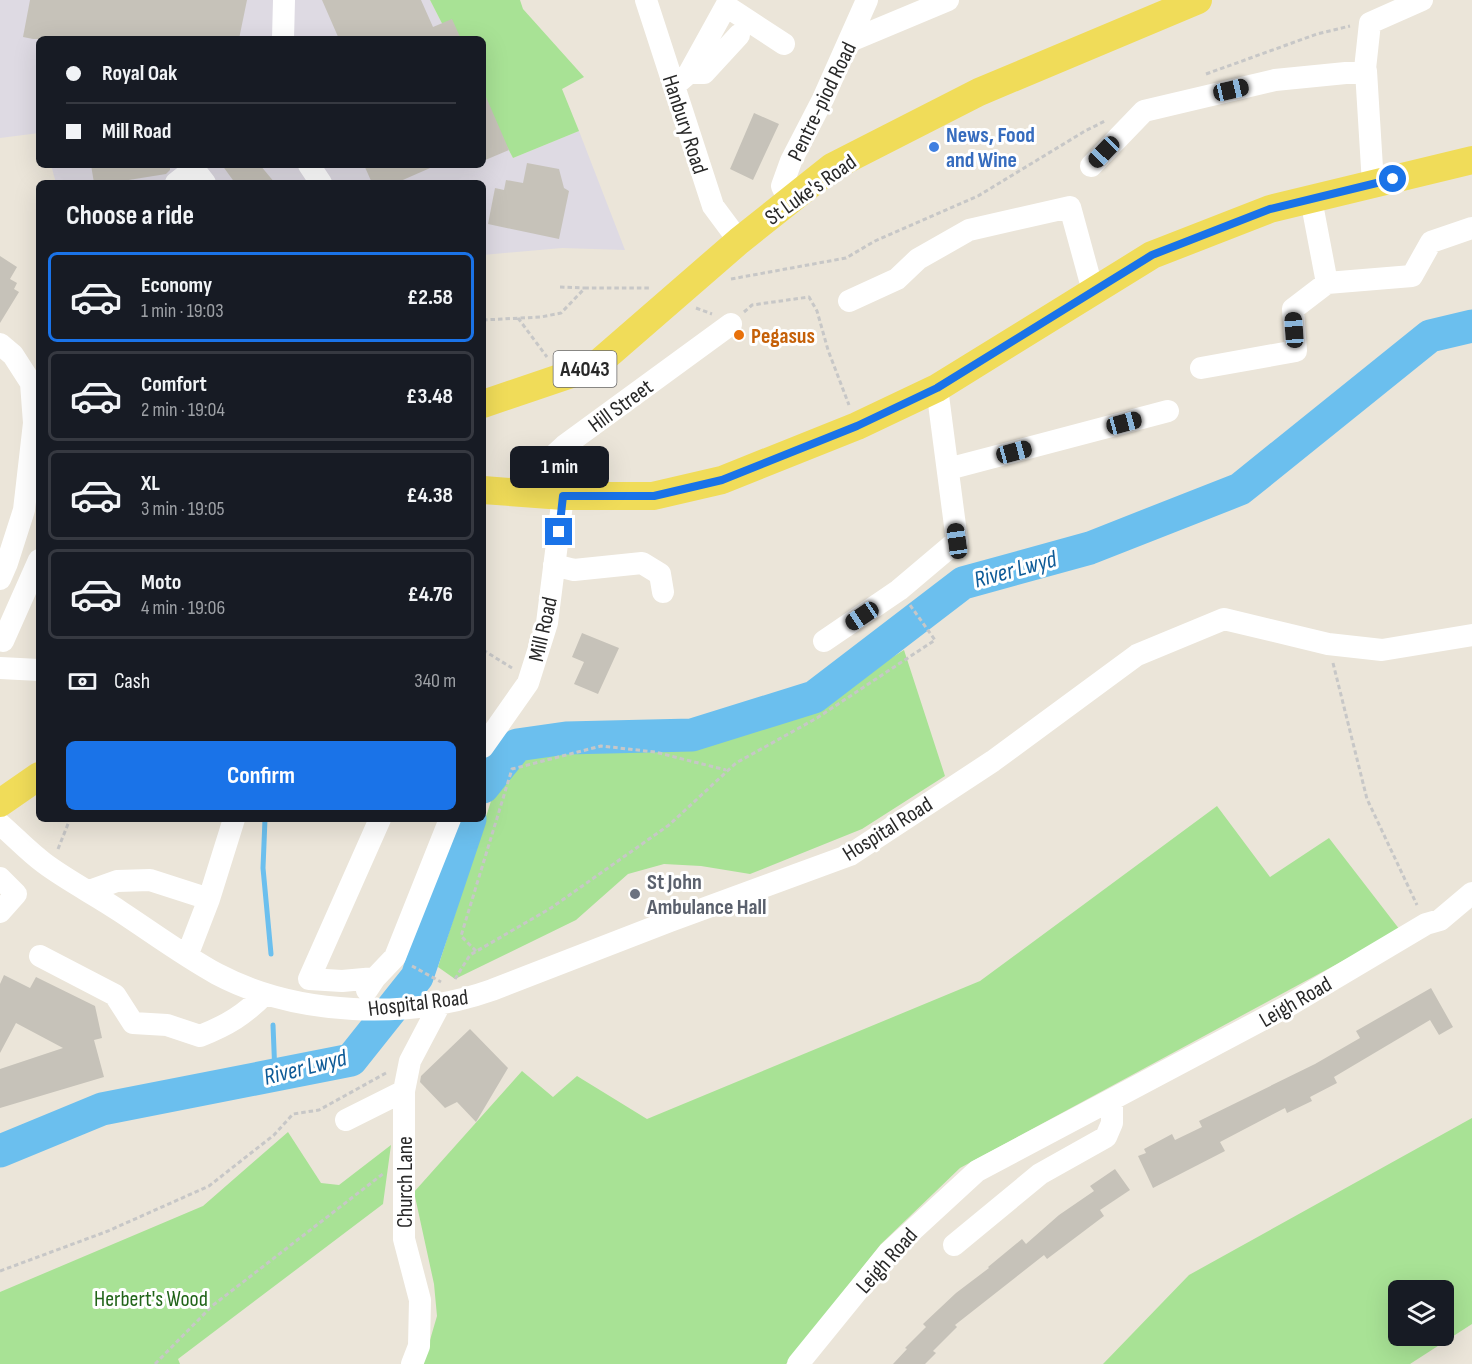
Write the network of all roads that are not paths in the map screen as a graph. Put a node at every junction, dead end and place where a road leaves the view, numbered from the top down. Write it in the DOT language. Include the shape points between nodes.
graph roads {
  1 [pos="284,0"];
  2 [pos="646,0"];
  3 [pos="867,0"];
  4 [pos="948,0"];
  5 [pos="1198,0"];
  6 [pos="1422,0"];
  7 [pos="739,35"];
  8 [pos="283,36"];
  9 [pos="850,41"];
  10 [pos="784,44"];
  11 [pos="1366,71"];
  12 [pos="682,80"];
  13 [pos="1472,160"];
  14 [pos="1091,166"];
  15 [pos="180,180"];
  16 [pos="203,180"];
  17 [pos="1373,184"];
  18 [pos="1311,199"];
  19 [pos="789,201"];
  20 [pos="1472,228"];
  21 [pos="739,241"];
  22 [pos="1327,283"];
  23 [pos="1093,291"];
  24 [pos="849,301"];
  25 [pos="731,324"];
  26 [pos="0,344"];
  27 [pos="1201,368"];
  28 [pos="937,388"];
  29 [pos="486,403"];
  30 [pos="1168,411"];
  31 [pos="948,469"];
  32 [pos="486,490"];
  33 [pos="515,491"];
  34 [pos="563,496"];
  35 [pos="554,565"];
  36 [pos="36,567"];
  37 [pos="0,579"];
  38 [pos="663,592"];
  39 [pos="1472,635"];
  40 [pos="3,641"];
  41 [pos="824,641"];
  42 [pos="0,668"];
  43 [pos="36,670"];
  44 [pos="486,743"];
  45 [pos="36,778"];
  46 [pos="0,803"];
  47 [pos="233,822"];
  48 [pos="379,822"];
  49 [pos="449,822"];
  50 [pos="0,824"];
  51 [pos="0,878"];
  52 [pos="89,891"];
  53 [pos="1472,893"];
  54 [pos="209,899"];
  55 [pos="0,912"];
  56 [pos="40,956"];
  57 [pos="187,956"];
  58 [pos="375,978"];
  59 [pos="265,994"];
  60 [pos="436,997"];
  61 [pos="355,1009"];
  62 [pos="404,1091"];
  63 [pos="1112,1100"];
  64 [pos="346,1120"];
  65 [pos="954,1245"];
  66 [pos="411,1364"];
  67 [pos="798,1364"];
  1 -- 8 [label="street"];
  2 -- 12 [label="street, Hanbury Road"];
  3 -- 9 [label="street, Pentre-piod Road"];
  4 -- 9 [label="street"];
  5 -- 19 [label="main road, St Luke's Road / A4043" via="979,92 832,168"];
  6 -- 11 [label="street" via="1370,22"];
  7 -- 12 [label="street" via="704,73"];
  9 -- 19 [label="street, Pentre-piod Road" via="791,161 782,186"];
  10 -- 12 [label="street" via="726,6"];
  11 -- 14 [label="street" via="1275,80 1144,111"];
  11 -- 17 [label="street"];
  12 -- 21 [label="street, Hanbury Road" via="714,206"];
  13 -- 17 [label="main road"];
  15 -- 16 [label="street" via="194,169"];
  17 -- 18 [label="main road"];
  18 -- 22 [label="street"];
  18 -- 23 [label="main road" via="1270,209 1152,255"];
  19 -- 21 [label="main road, St Luke's Road / A4043"];
  20 -- 22 [label="street" via="1431,242 1412,276"];
  21 -- 29 [label="main road, St Luke's Road / A4043" via="697,277 662,299 595,366"];
  22 -- 27 [label="street" via="1293,309 1296,351"];
  23 -- 24 [label="street" via="1070,207 969,230 918,259 897,279"];
  23 -- 28 [label="main road"];
  25 -- 33 [label="street, Hill Street" via="564,446"];
  26 -- 37 [label="street" via="14,355 31,383 34,423 24,510"];
  28 -- 31 [label="street"];
  28 -- 34 [label="main road" via="857,426 722,480 654,496"];
  30 -- 31 [label="street"];
  31 -- 41 [label="street" via="957,541 899,590"];
  32 -- 33 [label="main road"];
  33 -- 34 [label="main road"];
  34 -- 35 [label="street, Mill Road"];
  35 -- 38 [label="street" via="574,570 642,563 660,573"];
  35 -- 44 [label="street, Mill Road" via="547,623 528,683"];
  36 -- 40 [label="street"];
  39 -- 60 [label="street, Hospital Road" via="1382,650 1328,644 1224,619 1137,655 993,761 850,855 464,1000"];
  42 -- 43 [label="street"];
  45 -- 46 [label="main road"];
  47 -- 54 [label="street"];
  48 -- 58 [label="street" via="309,979"];
  49 -- 58 [label="street" via="395,957"];
  50 -- 52 [label="street, Hospital Road" via="53,869"];
  51 -- 55 [label="street" via="16,894"];
  52 -- 54 [label="street" via="117,881 150,880"];
  52 -- 57 [label="street, Hospital Road"];
  53 -- 63 [label="street, Leigh Road" via="1440,920 1426,924 1288,1006"];
  54 -- 57 [label="street"];
  56 -- 59 [label="street" via="115,994 133,1023 167,1025 200,1036 246,1013"];
  57 -- 59 [label="street, Hospital Road" via="219,975"];
  58 -- 61 [label="street"];
  59 -- 61 [label="street, Hospital Road" via="312,1005"];
  60 -- 61 [label="street, Hospital Road"];
  60 -- 62 [label="street, Church Lane" via="410,1061"];
  62 -- 64 [label="street"];
  62 -- 66 [label="street, Church Lane" via="404,1239 420,1300 419,1346"];
  63 -- 65 [label="street, Leigh Road" via="1112,1123 1106,1137 1040,1174"];
  63 -- 67 [label="street, Leigh Road" via="977,1171 889,1252"];
}
